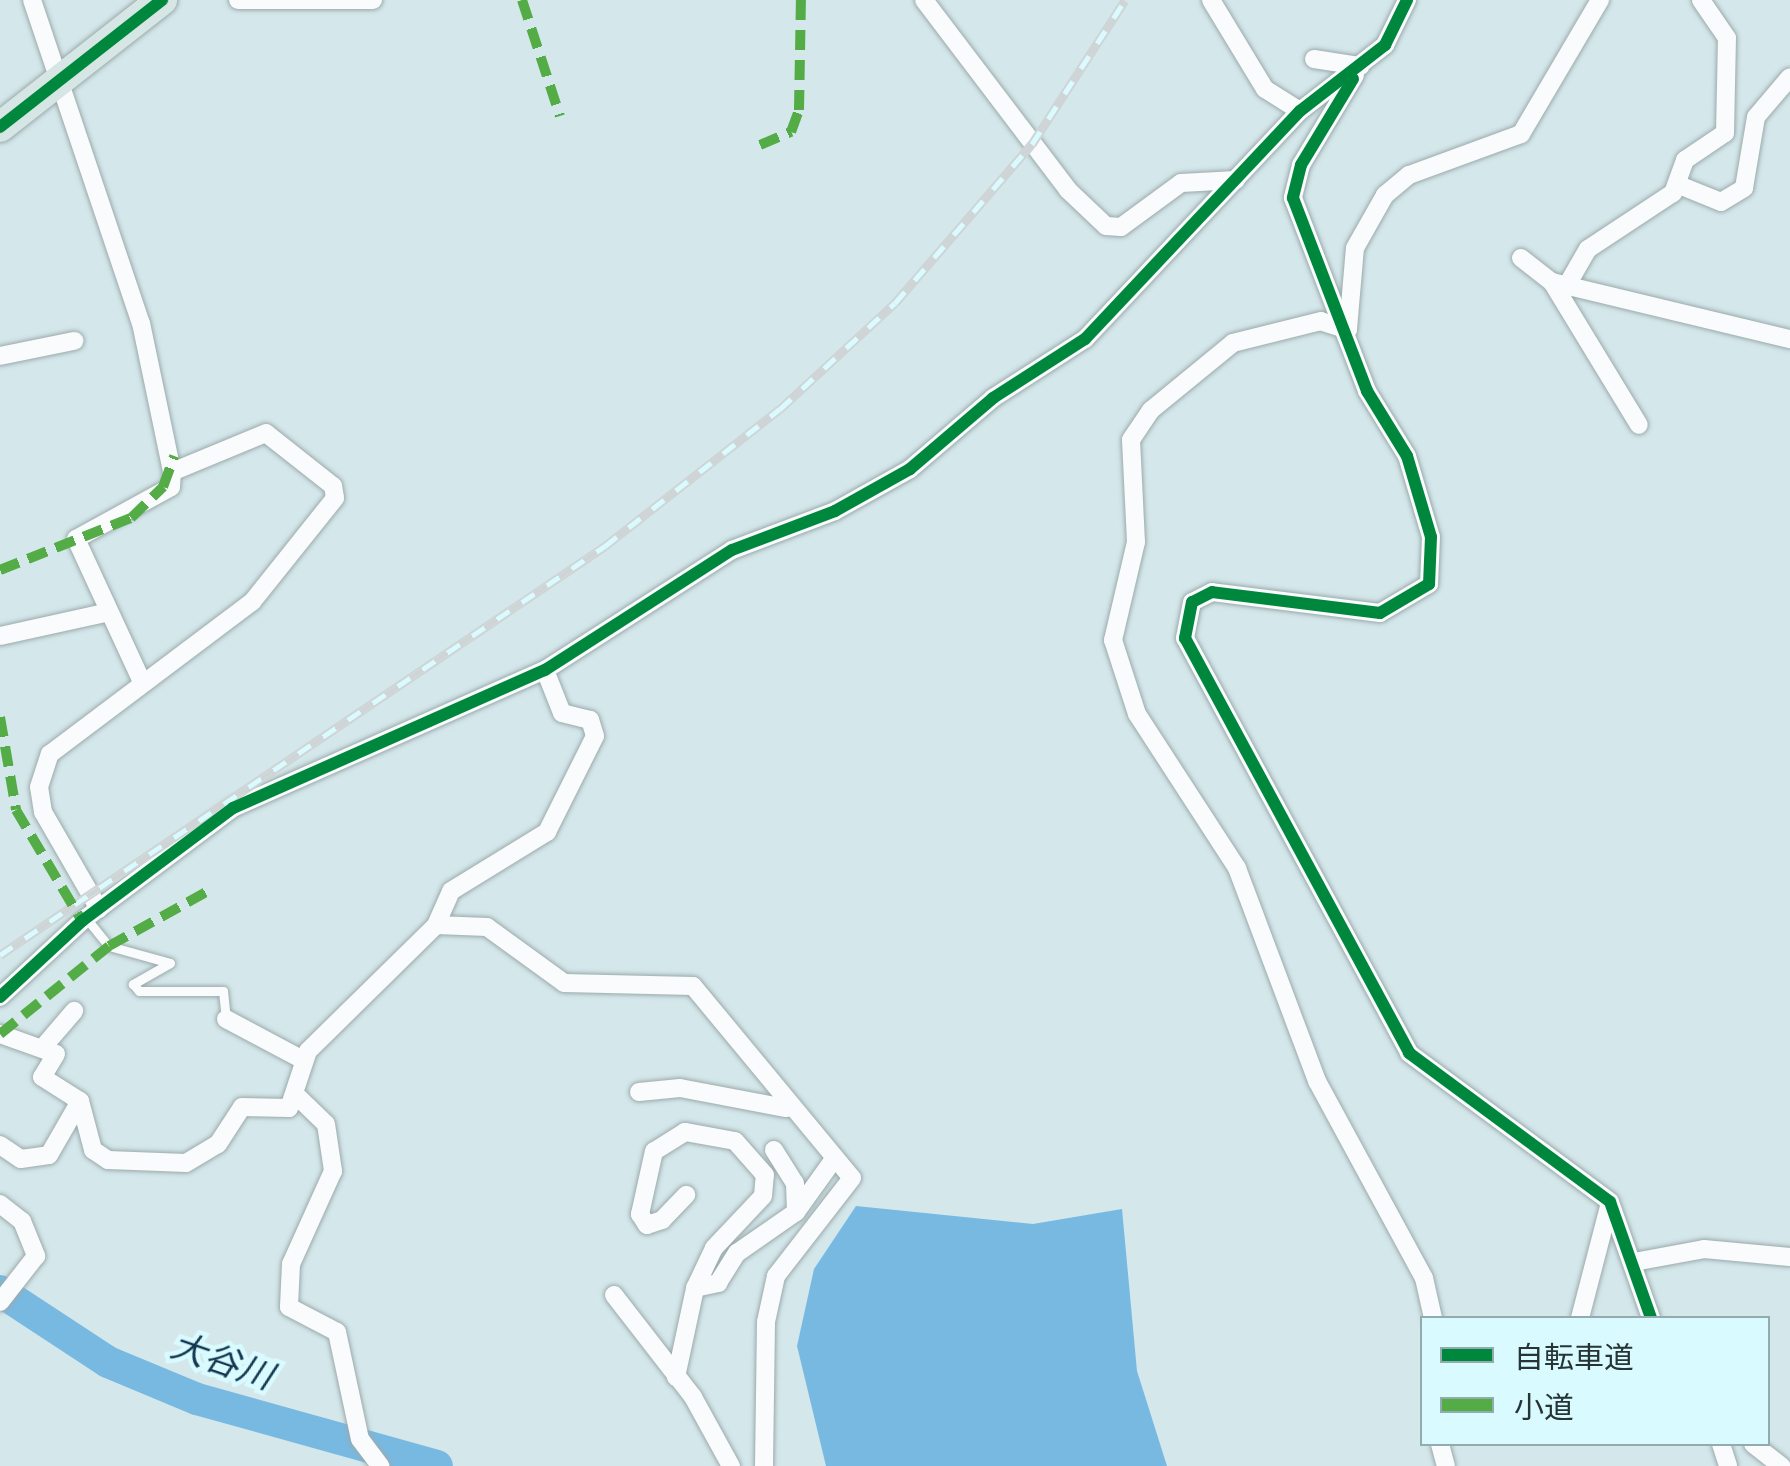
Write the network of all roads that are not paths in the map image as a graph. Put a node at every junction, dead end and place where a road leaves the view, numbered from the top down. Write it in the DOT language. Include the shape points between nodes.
graph roads {
  1 [pos="32,0"];
  2 [pos="162,0"];
  3 [pos="238,0"];
  4 [pos="373,0"];
  5 [pos="924,0"];
  6 [pos="1211,0"];
  7 [pos="1406,0"];
  8 [pos="1600,0"];
  9 [pos="1702,0"];
  10 [pos="1314,59"];
  11 [pos="1360,66"];
  12 [pos="1790,77"];
  13 [pos="60,80"];
  14 [pos="1300,111"];
  15 [pos="0,127"];
  16 [pos="1236,180"];
  17 [pos="1678,184"];
  18 [pos="1521,258"];
  19 [pos="1561,281"];
  20 [pos="1348,330"];
  21 [pos="1790,340"];
  22 [pos="74,342"];
  23 [pos="0,356"];
  24 [pos="1639,425"];
  25 [pos="172,472"];
  26 [pos="106,612"];
  27 [pos="0,636"];
  28 [pos="545,670"];
  29 [pos="142,682"];
  30 [pos="93,913"];
  31 [pos="436,925"];
  32 [pos="0,997"];
  33 [pos="74,1012"];
  34 [pos="226,1019"];
  35 [pos="0,1036"];
  36 [pos="45,1045"];
  37 [pos="303,1060"];
  38 [pos="639,1092"];
  39 [pos="299,1098"];
  40 [pos="80,1101"];
  41 [pos="786,1108"];
  42 [pos="0,1145"];
  43 [pos="774,1150"];
  44 [pos="834,1158"];
  45 [pos="686,1195"];
  46 [pos="1610,1202"];
  47 [pos="0,1204"];
  48 [pos="796,1212"];
  49 [pos="1790,1257"];
  50 [pos="1634,1262"];
  51 [pos="695,1288"];
  52 [pos="614,1294"];
  53 [pos="0,1302"];
  54 [pos="1433,1316"];
  55 [pos="1581,1316"];
  56 [pos="1650,1316"];
  57 [pos="676,1377"];
  58 [pos="1755,1446"];
  59 [pos="380,1466"];
  60 [pos="731,1466"];
  61 [pos="764,1466"];
  62 [pos="1780,1466"];
  1 -- 13 [label="street"];
  2 -- 13 [label="highway"];
  3 -- 4 [label="street"];
  5 -- 16 [label="street" via="1068,190 1106,226 1121,226 1181,182"];
  6 -- 14 [label="street" via="1265,89"];
  7 -- 11 [label="street" via="1384,45"];
  8 -- 20 [label="street" via="1521,134 1410,176 1374,209 1355,248"];
  9 -- 17 [label="street" via="1727,38 1728,122 1685,160"];
  10 -- 11 [label="street"];
  11 -- 14 [label="street"];
  11 -- 20 [label="street" via="1301,165 1294,198 1318,277"];
  12 -- 17 [label="street" via="1756,117 1744,188 1721,202"];
  13 -- 15 [label="highway"];
  13 -- 25 [label="street" via="141,323"];
  14 -- 16 [label="street"];
  16 -- 28 [label="street" via="1085,339 994,398 924,459 835,512 732,550"];
  17 -- 19 [label="street" via="1606,232"];
  18 -- 19 [label="street"];
  19 -- 21 [label="street"];
  19 -- 24 [label="street"];
  20 -- 46 [label="street" via="1422,500 1429,584 1380,613 1212,592 1192,602 1185,638 1410,1053"];
  20 -- 54 [label="street" via="1320,321 1233,343 1151,410 1131,440 1136,542 1113,640 1136,714 1237,868 1316,1081 1424,1278"];
  22 -- 23 [label="street"];
  25 -- 26 [label="street" via="171,487 76,538"];
  25 -- 29 [label="street" via="266,433 333,486 335,498 252,602"];
  26 -- 27 [label="street"];
  26 -- 29 [label="street"];
  28 -- 30 [label="street" via="233,808"];
  28 -- 31 [label="street" via="562,713 590,720 595,736 547,832 451,891"];
  29 -- 30 [label="street" via="50,754 39,788 52,834"];
  30 -- 32 [label="street"];
  30 -- 34 [label="lane" via="110,946 170,963 133,984 138,990 223,991"];
  31 -- 37 [label="street" via="363,988"];
  31 -- 41 [label="street" via="488,927 564,983 693,986"];
  33 -- 36 [label="street"];
  34 -- 37 [label="street"];
  35 -- 36 [label="street"];
  36 -- 40 [label="street" via="56,1054 42,1076"];
  37 -- 39 [label="street"];
  38 -- 41 [label="street" via="680,1088"];
  39 -- 40 [label="street" via="290,1108 242,1107 203,1158 119,1165 93,1150"];
  39 -- 59 [label="street" via="326,1124 333,1170 291,1264 289,1308 337,1332 360,1438"];
  40 -- 42 [label="street" via="49,1156 21,1159"];
  41 -- 44 [label="street"];
  43 -- 48 [label="street" via="795,1183"];
  44 -- 48 [label="street"];
  44 -- 61 [label="street" via="852,1178 776,1276 766,1322"];
  45 -- 51 [label="street" via="662,1220 647,1225 640,1214 654,1151 684,1132 735,1141 765,1175 749,1219 714,1248"];
  46 -- 50 [label="street"];
  46 -- 55 [label="street"];
  47 -- 53 [label="street" via="22,1221 36,1256"];
  48 -- 51 [label="street" via="737,1254 718,1283"];
  49 -- 50 [label="street" via="1704,1250"];
  50 -- 56 [label="street"];
  51 -- 57 [label="street"];
  52 -- 57 [label="street"];
  57 -- 60 [label="street"];
  58 -- 62 [label="street"];
}
